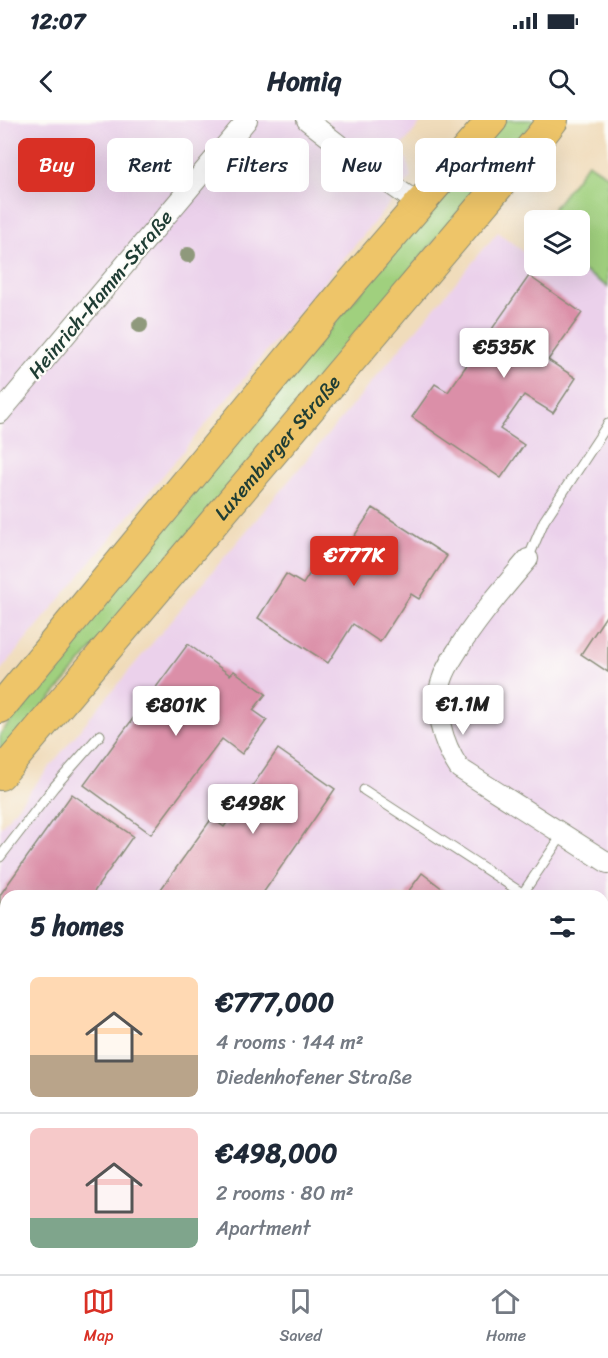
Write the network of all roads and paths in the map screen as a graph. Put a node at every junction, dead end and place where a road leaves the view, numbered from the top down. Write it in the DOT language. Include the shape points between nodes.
graph roads {
  1 [pos="247,120"];
  2 [pos="307,120"];
  3 [pos="492,120"];
  4 [pos="553,120"];
  5 [pos="419,204"];
  6 [pos="0,413"];
  7 [pos="608,424"];
  8 [pos="528,559"];
  9 [pos="0,708"];
  10 [pos="100,735"];
  11 [pos="0,775"];
  12 [pos="364,790"];
  13 [pos="563,834"];
  14 [pos="0,857"];
  15 [pos="608,863"];
  16 [pos="516,890"];
  17 [pos="525,890"];
  1 -- 6 [label="street, Heinrich-Hamm-Straße"];
  2 -- 5 [label="street"];
  3 -- 5 [label="main road"];
  4 -- 11 [label="main road, Luxemburger Straße"];
  5 -- 9 [label="main road"];
  7 -- 8 [label="lane" via="544,521"];
  8 -- 13 [label="street" via="483,611 448,666 441,681 438,711 448,752 459,768"];
  10 -- 14 [label="lane"];
  12 -- 16 [label="lane"];
  13 -- 15 [label="street"];
  13 -- 17 [label="lane"];
}
